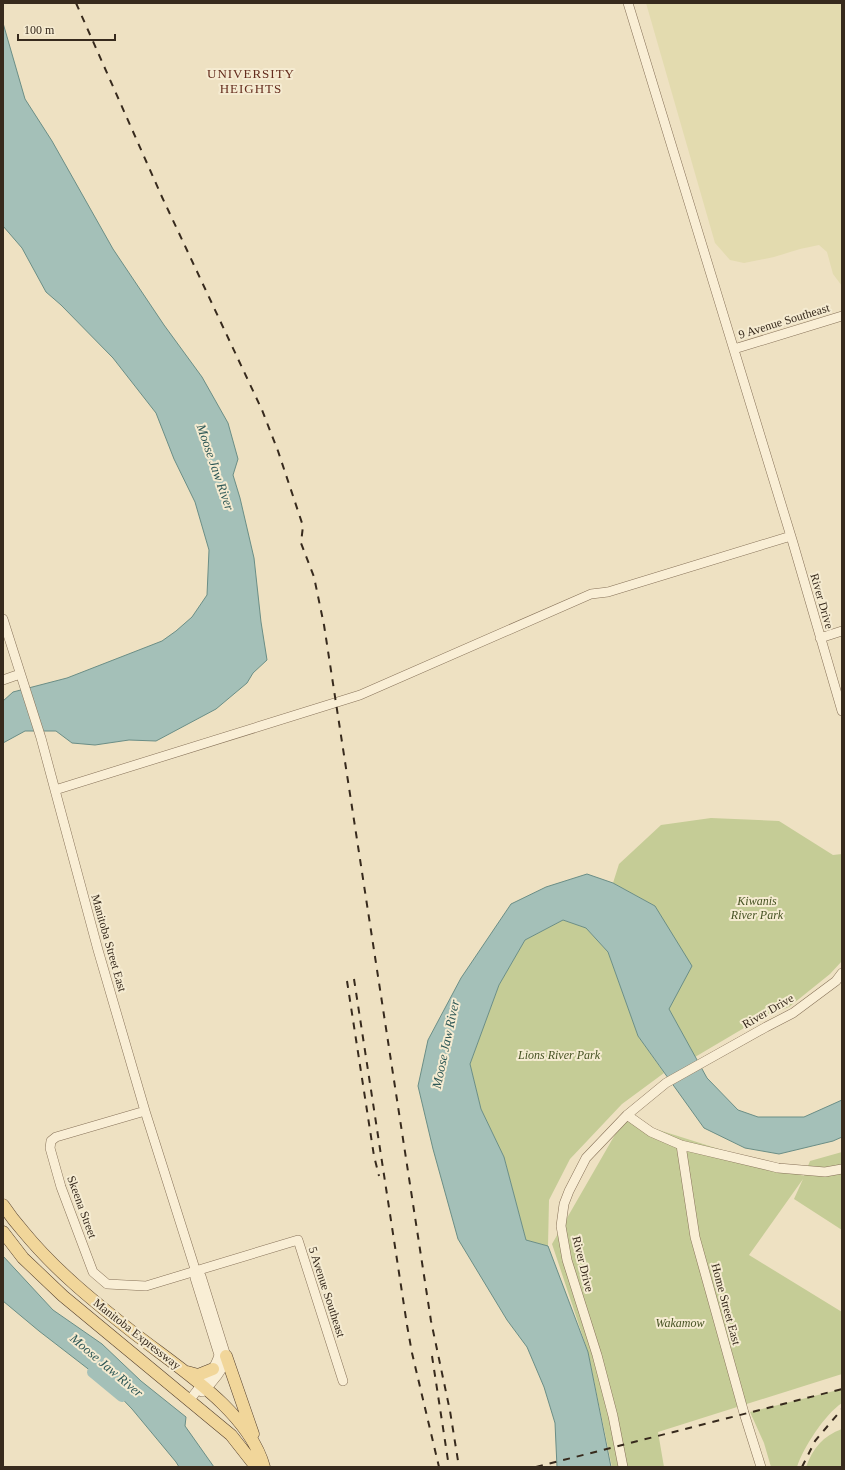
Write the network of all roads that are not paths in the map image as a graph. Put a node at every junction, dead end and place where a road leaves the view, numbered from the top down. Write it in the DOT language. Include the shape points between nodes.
graph roads {
  1 [pos="628,3"];
  2 [pos="842,316"];
  3 [pos="734,349"];
  4 [pos="792,540"];
  5 [pos="3,619"];
  6 [pos="842,631"];
  7 [pos="820,638"];
  8 [pos="21,679"];
  9 [pos="3,680"];
  10 [pos="842,711"];
  11 [pos="55,790"];
  12 [pos="842,973"];
  13 [pos="145,1111"];
  14 [pos="627,1115"];
  15 [pos="681,1145"];
  16 [pos="842,1169"];
  17 [pos="3,1205"];
  18 [pos="3,1232"];
  19 [pos="197,1271"];
  20 [pos="226,1356"];
  21 [pos="212,1369"];
  22 [pos="187,1372"];
  23 [pos="343,1380"];
  24 [pos="203,1387"];
  25 [pos="190,1401"];
  26 [pos="263,1461"];
  27 [pos="255,1467"];
  28 [pos="623,1467"];
  29 [pos="761,1467"];
  1 -- 3 [label="street, River Drive"];
  2 -- 3 [label="street, 9 Avenue Southeast"];
  3 -- 4 [label="street, River Drive"];
  4 -- 7 [label="street, River Drive"];
  4 -- 11 [label="street" via="608,592 591,594 360,695"];
  5 -- 8 [label="street, Manitoba Street East"];
  6 -- 7 [label="street"];
  7 -- 10 [label="street, River Drive"];
  8 -- 9 [label="street"];
  8 -- 11 [label="street, Manitoba Street East"];
  11 -- 13 [label="street, Manitoba Street East"];
  12 -- 14 [label="street, River Drive" via="836,981 793,1013 670,1080"];
  13 -- 19 [label="street, Manitoba Street East"];
  13 -- 19 [label="street, Skeena Street" via="56,1137 51,1141 50,1148 61,1187 93,1272 107,1284 146,1286"];
  14 -- 15 [label="street" via="651,1132"];
  14 -- 28 [label="street, River Drive" via="586,1158 564,1204 561,1226 567,1260 613,1416"];
  15 -- 16 [label="street" via="778,1168 825,1172"];
  15 -- 29 [label="street, Home Street East" via="695,1237"];
  17 -- 22 [label="main road, Manitoba Expressway" via="36,1247 68,1279 131,1331"];
  18 -- 25 [label="main road, Manitoba Expressway" via="23,1258 63,1296"];
  19 -- 20 [label="street, Manitoba Street East" via="201,1276"];
  19 -- 21 [label="street, Manitoba Street East" via="194,1278 219,1355"];
  19 -- 23 [label="street, 5 Avenue Southeast" via="298,1240"];
  20 -- 24 [label="street, Manitoba Street East" via="221,1370"];
  20 -- 26 [label="main road"];
  21 -- 22 [label="main road" via="198,1375"];
  21 -- 24 [label="street, Manitoba Street East"];
  22 -- 24 [label="main road, Manitoba Expressway"];
  24 -- 25 [label="street, Manitoba Street East"];
  24 -- 26 [label="main road, Manitoba Expressway" via="242,1424"];
  25 -- 27 [label="main road, Manitoba Expressway" via="231,1435"];
}
